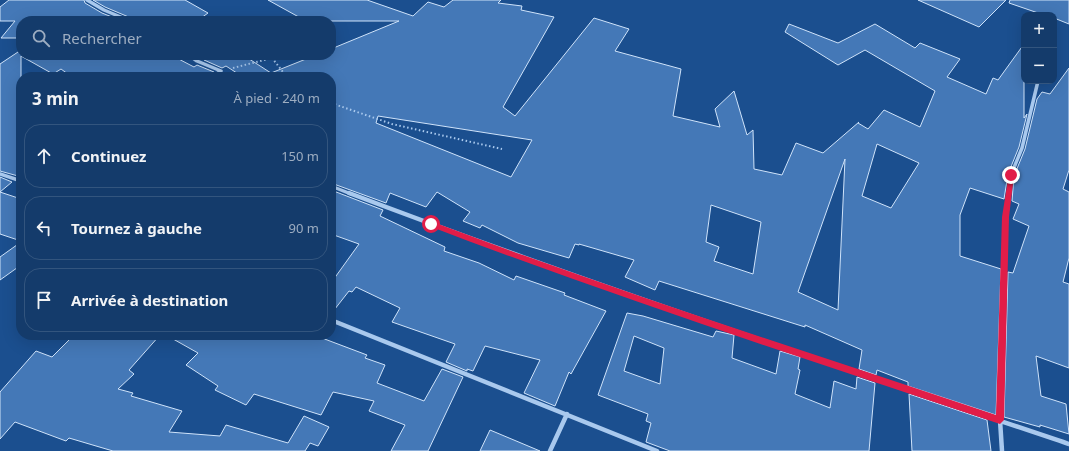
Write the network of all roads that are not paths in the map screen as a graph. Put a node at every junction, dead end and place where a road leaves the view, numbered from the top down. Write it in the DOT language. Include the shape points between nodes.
graph roads {
  1 [pos="86,0"];
  2 [pos="118,16"];
  3 [pos="196,60"];
  4 [pos="218,72"];
  5 [pos="1037,84"];
  6 [pos="0,174"];
  7 [pos="16,179"];
  8 [pos="336,188"];
  9 [pos="336,322"];
  10 [pos="567,414"];
  11 [pos="1000,420"];
  12 [pos="1069,444"];
  13 [pos="550,451"];
  14 [pos="657,451"];
  15 [pos="1002,451"];
  1 -- 2 [label="street"];
  3 -- 4 [label="street" via="221,70"];
  5 -- 11 [label="street" via="1022,148 1011,175 1006,217"];
  6 -- 7 [label="street"];
  8 -- 11 [label="street" via="486,245"];
  9 -- 10 [label="street"];
  10 -- 13 [label="street"];
  10 -- 14 [label="street"];
  11 -- 12 [label="street"];
  11 -- 15 [label="street"];
}
